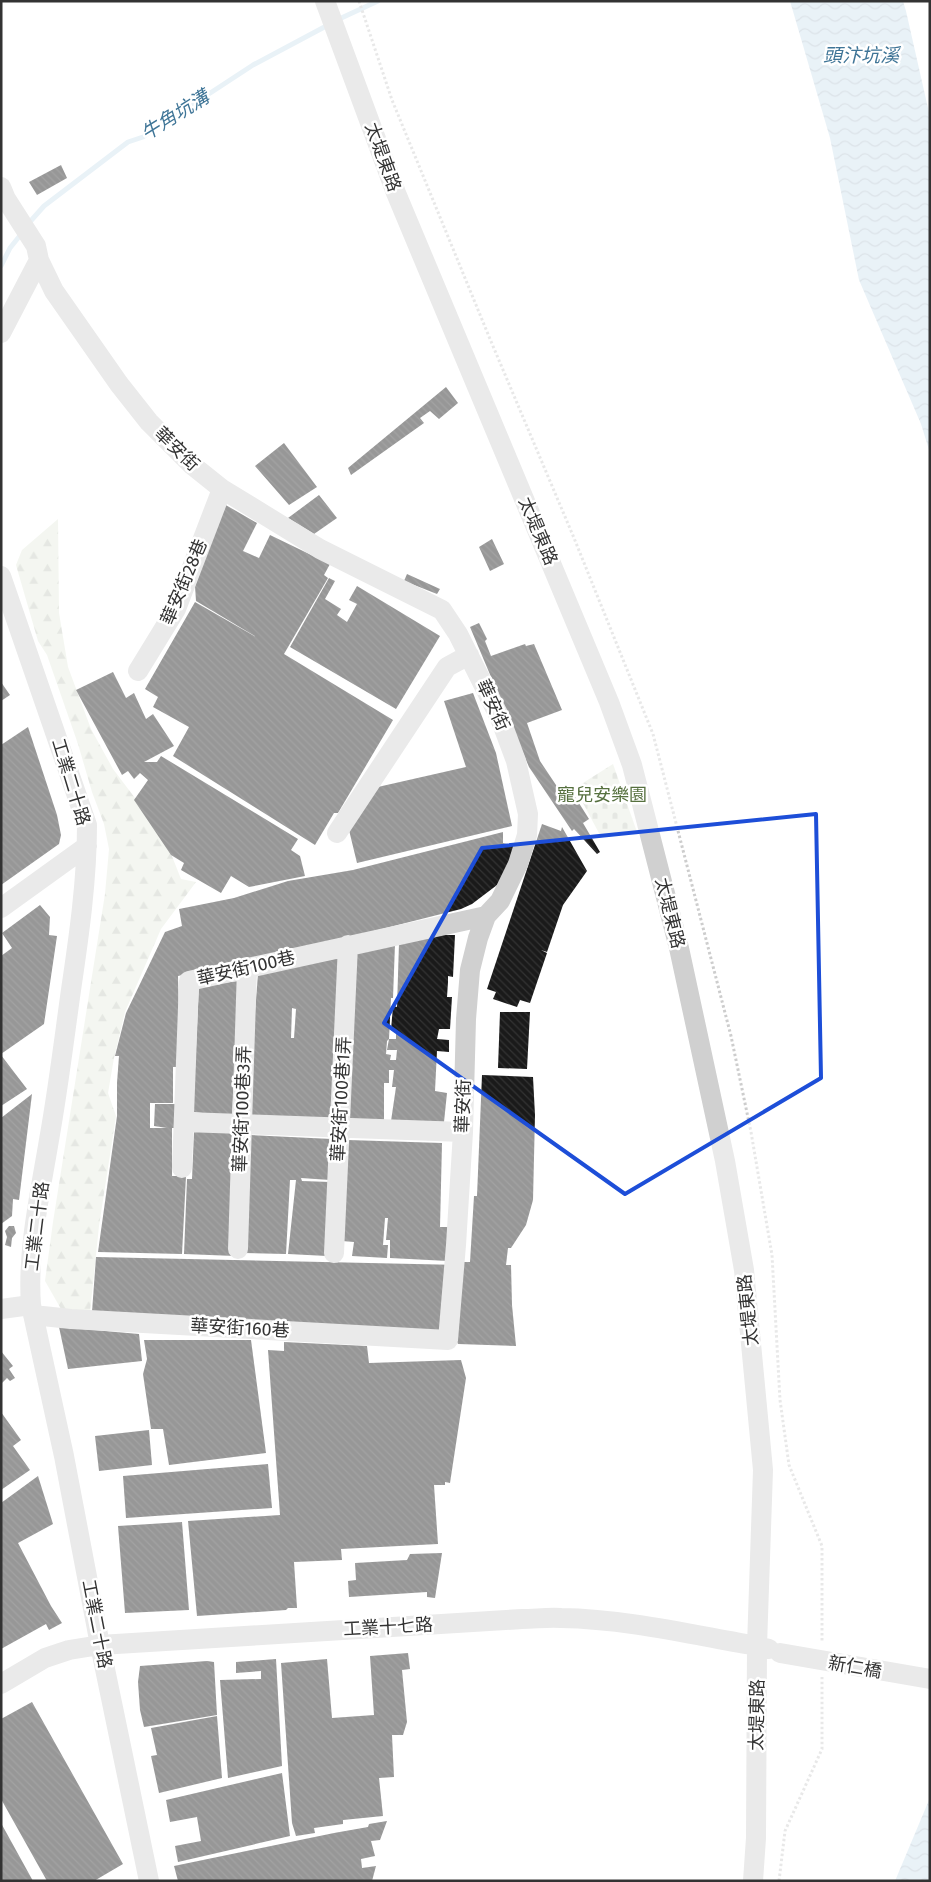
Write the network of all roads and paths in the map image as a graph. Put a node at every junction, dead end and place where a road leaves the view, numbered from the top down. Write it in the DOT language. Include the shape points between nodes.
graph roads {
  1 [pos="360,3"];
  2 [pos="327,6"];
  3 [pos="363,13"];
  4 [pos="1,187"];
  5 [pos="37,253"];
  6 [pos="1,333"];
  7 [pos="222,489"];
  8 [pos="1,576"];
  9 [pos="469,655"];
  10 [pos="138,672"];
  11 [pos="337,833"];
  12 [pos="87,846"];
  13 [pos="1,908"];
  14 [pos="486,916"];
  15 [pos="348,945"];
  16 [pos="247,968"];
  17 [pos="185,1122"];
  18 [pos="242,1125"];
  19 [pos="340,1128"];
  20 [pos="462,1132"];
  21 [pos="182,1168"];
  22 [pos="238,1249"];
  23 [pos="334,1253"];
  24 [pos="1,1309"];
  25 [pos="32,1310"];
  26 [pos="448,1340"];
  27 [pos="100,1644"];
  28 [pos="758,1646"];
  29 [pos="780,1653"];
  30 [pos="930,1679"];
  31 [pos="1,1684"];
  32 [pos="149,1881"];
  33 [pos="753,1881"];
  1 -- 3 [label="path"];
  2 -- 28 [label="street, 太堤東路" via="396,193 609,702 632,765 679,948 725,1161 744,1270 763,1470"];
  4 -- 5 [label="street, 華安街"];
  5 -- 6 [label="street"];
  5 -- 7 [label="street, 華安街" via="54,291 119,384 149,422 192,465"];
  7 -- 9 [label="street, 華安街" via="320,549 442,610"];
  7 -- 10 [label="street, 華安街28巷" via="176,609"];
  8 -- 12 [label="street, 工業二十路" via="86,825"];
  9 -- 11 [label="street" via="447,667"];
  9 -- 14 [label="street, 華安街" via="500,718 516,761 528,814 518,864 500,901"];
  12 -- 13 [label="street"];
  12 -- 25 [label="street, 工業二十路" via="81,926 31,1262"];
  14 -- 15 [label="street, 華安街100巷"];
  14 -- 20 [label="street, 華安街" via="470,970"];
  15 -- 16 [label="street, 華安街100巷"];
  15 -- 19 [label="street, 華安街100巷1弄"];
  16 -- 17 [label="street, 華安街100巷" via="189,981"];
  16 -- 18 [label="street, 華安街100巷3弄"];
  17 -- 18 [label="street"];
  17 -- 21 [label="street, 華安街100巷"];
  18 -- 19 [label="street"];
  18 -- 22 [label="street, 華安街100巷3弄"];
  19 -- 20 [label="street"];
  19 -- 23 [label="street, 華安街100巷1弄"];
  20 -- 26 [label="street, 華安街"];
  24 -- 25 [label="street, 華安街160巷"];
  25 -- 26 [label="street, 華安街160巷" via="71,1319"];
  25 -- 27 [label="street, 工業二十路"];
  27 -- 28 [label="street, 工業十七路" via="560,1618 639,1625"];
  27 -- 31 [label="street, 工業十七路" via="45,1658"];
  27 -- 32 [label="street, 工業二十路"];
  28 -- 29 [label="street, 工業十七路"];
  28 -- 33 [label="street, 太堤東路"];
  29 -- 30 [label="street, 新仁橋, bridge"];
}
